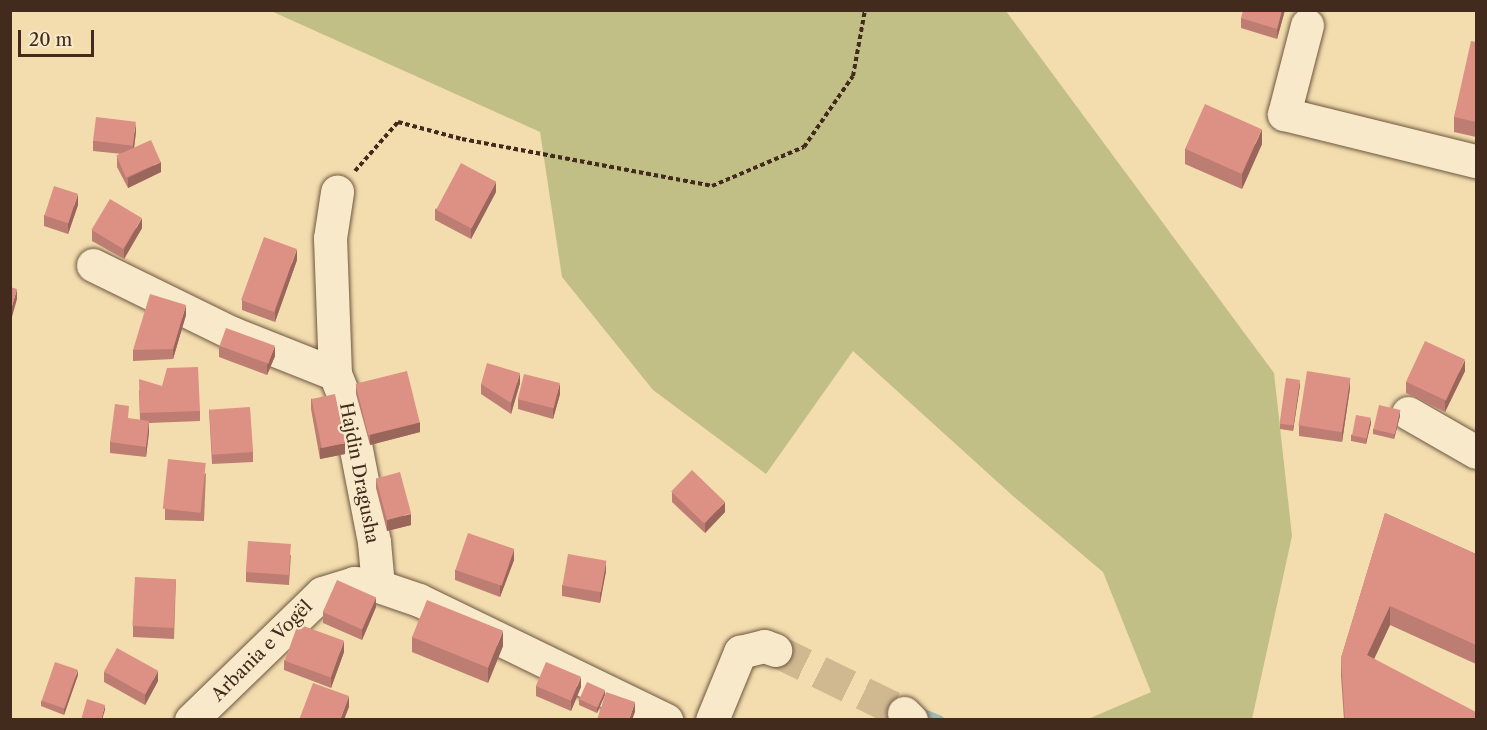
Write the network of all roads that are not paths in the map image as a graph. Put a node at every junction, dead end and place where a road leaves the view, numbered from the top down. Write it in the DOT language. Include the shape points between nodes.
graph roads {
  1 [pos="1306,25"];
  2 [pos="1476,161"];
  3 [pos="337,192"];
  4 [pos="93,265"];
  5 [pos="335,374"];
  6 [pos="1408,413"];
  7 [pos="1476,452"];
  8 [pos="378,586"];
  9 [pos="775,650"];
  10 [pos="191,720"];
  11 [pos="666,720"];
  12 [pos="712,720"];
  1 -- 2 [label="street" via="1284,114"];
  3 -- 5 [label="street, Hajdin Dragusha" via="330,238"];
  4 -- 5 [label="street" via="232,333"];
  5 -- 8 [label="street, Hajdin Dragusha" via="350,414 374,542"];
  6 -- 7 [label="street"];
  8 -- 10 [label="street, Arbania e Vogël" via="354,583 322,593"];
  8 -- 11 [label="street, Arbania e Vogël" via="419,600"];
  9 -- 12 [label="street" via="764,646 740,652"];
}
